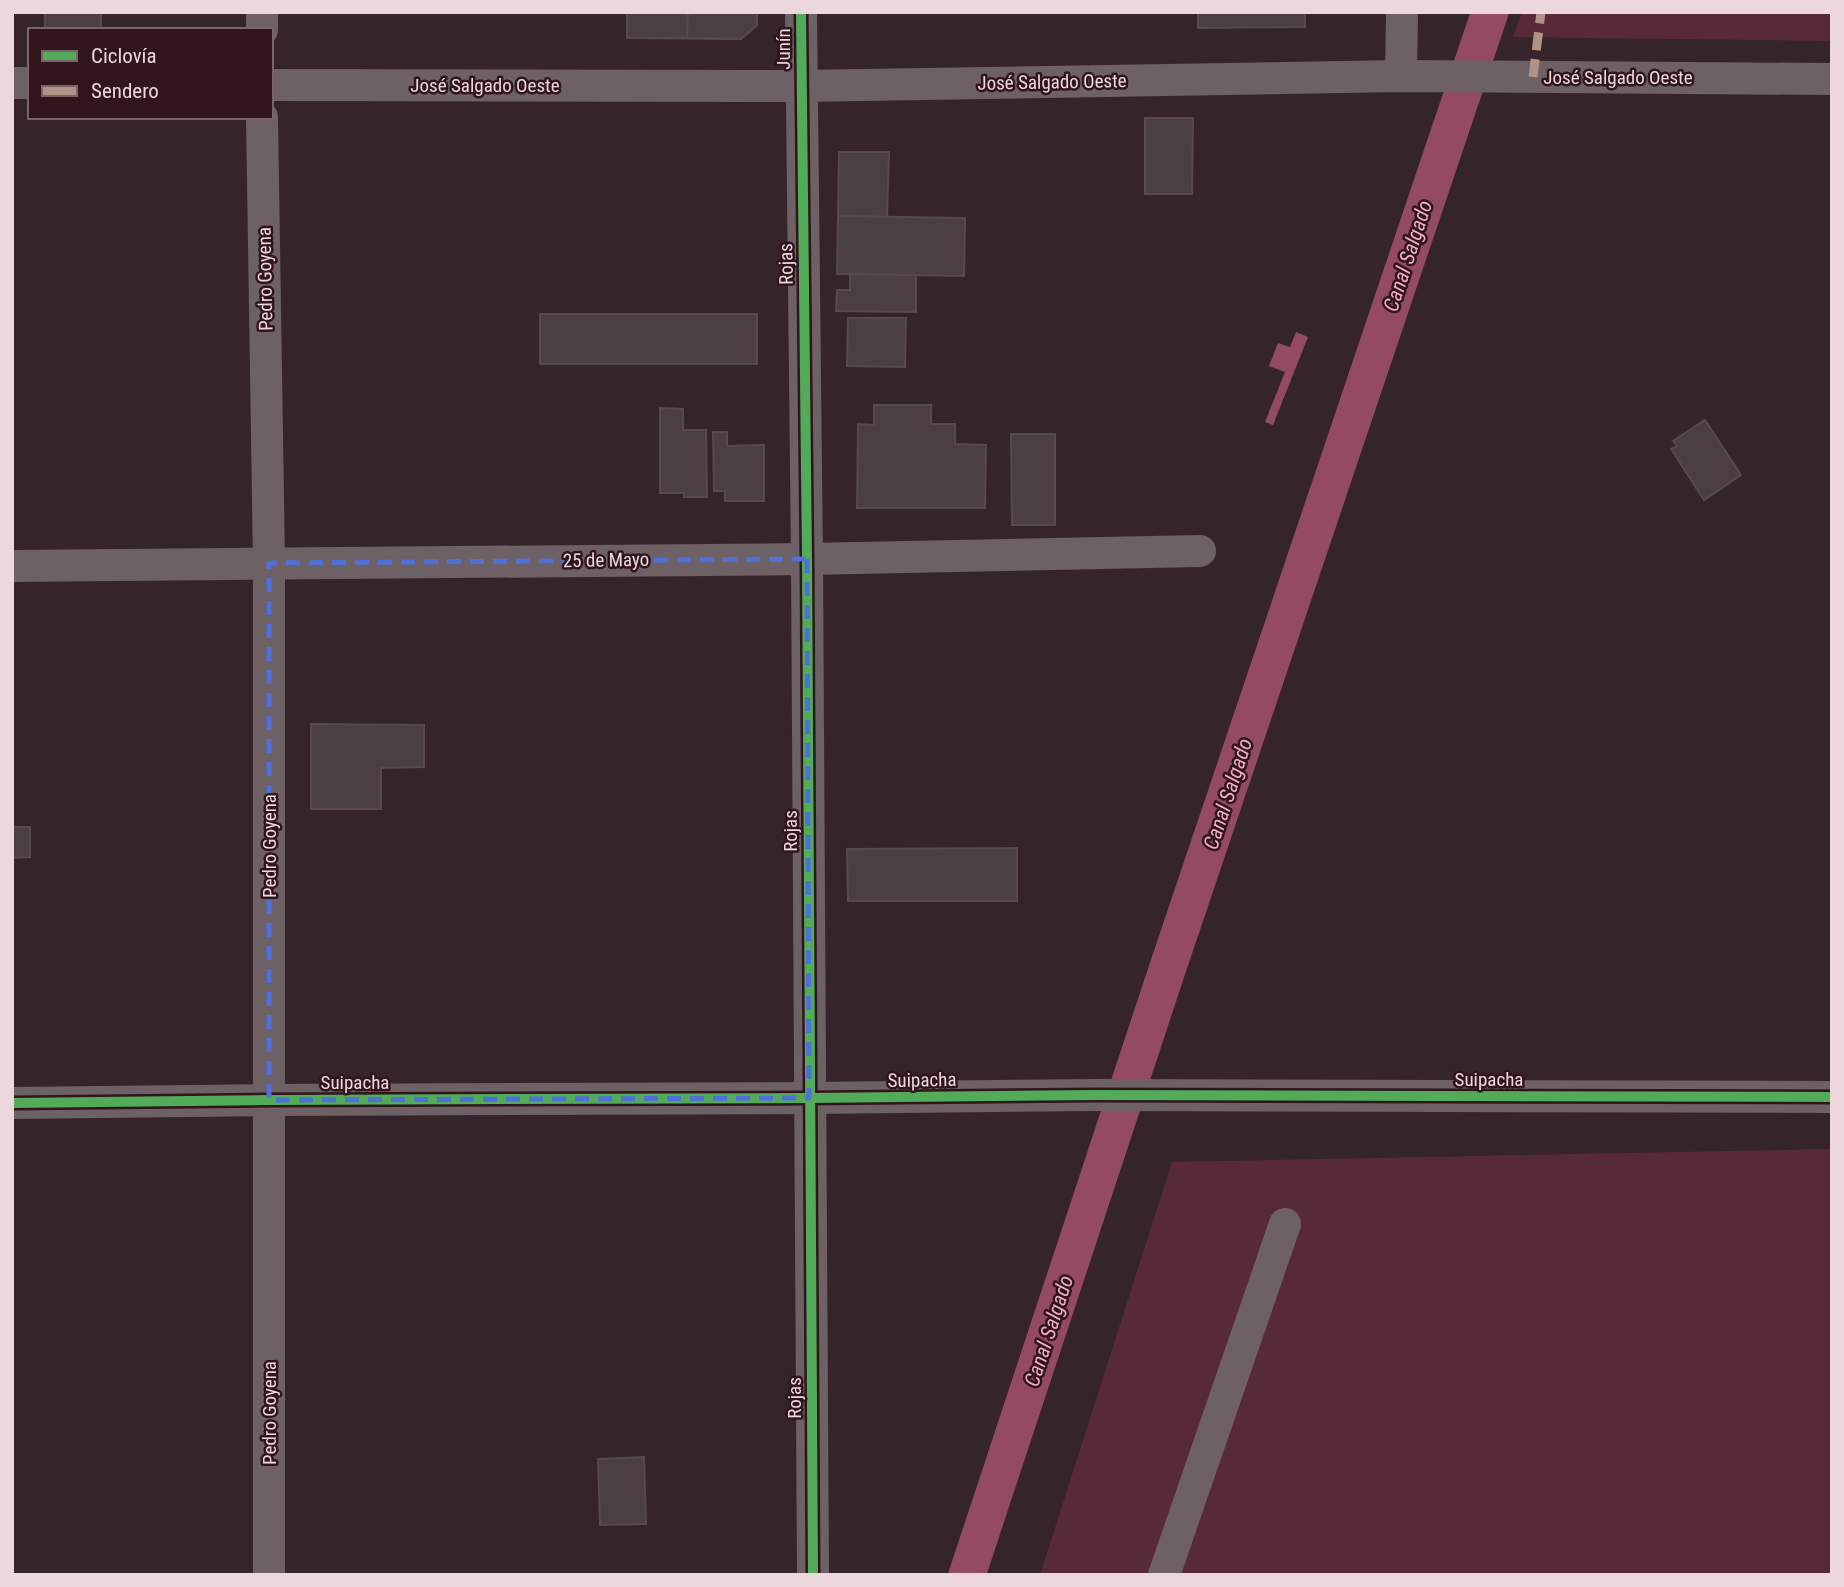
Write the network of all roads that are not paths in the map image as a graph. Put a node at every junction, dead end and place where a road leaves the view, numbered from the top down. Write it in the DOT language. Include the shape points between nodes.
graph roads {
  1 [pos="801,12"];
  2 [pos="1402,12"];
  3 [pos="1401,76"];
  4 [pos="1832,79"];
  5 [pos="273,85"];
  6 [pos="801,86"];
  7 [pos="262,119"];
  8 [pos="1200,551"];
  9 [pos="807,559"];
  10 [pos="269,564"];
  11 [pos="12,566"];
  12 [pos="1832,1097"];
  13 [pos="809,1098"];
  14 [pos="269,1100"];
  15 [pos="12,1103"];
  16 [pos="1285,1224"];
  17 [pos="269,1575"];
  18 [pos="813,1575"];
  19 [pos="1164,1575"];
  1 -- 6 [label="street, Junín"];
  2 -- 3 [label="street"];
  3 -- 4 [label="street, José Salgado Oeste"];
  3 -- 6 [label="street, José Salgado Oeste"];
  5 -- 6 [label="street, José Salgado Oeste"];
  6 -- 9 [label="street, Rojas"];
  7 -- 10 [label="street, Pedro Goyena"];
  8 -- 9 [label="street, 25 de Mayo"];
  9 -- 10 [label="street, 25 de Mayo"];
  9 -- 13 [label="street, Rojas"];
  10 -- 11 [label="street, 25 de Mayo"];
  10 -- 14 [label="street, Pedro Goyena"];
  12 -- 13 [label="street, Suipacha"];
  13 -- 14 [label="street, Suipacha"];
  13 -- 18 [label="street, Rojas"];
  14 -- 15 [label="street, Suipacha"];
  14 -- 17 [label="street, Pedro Goyena"];
  16 -- 19 [label="street"];
}
